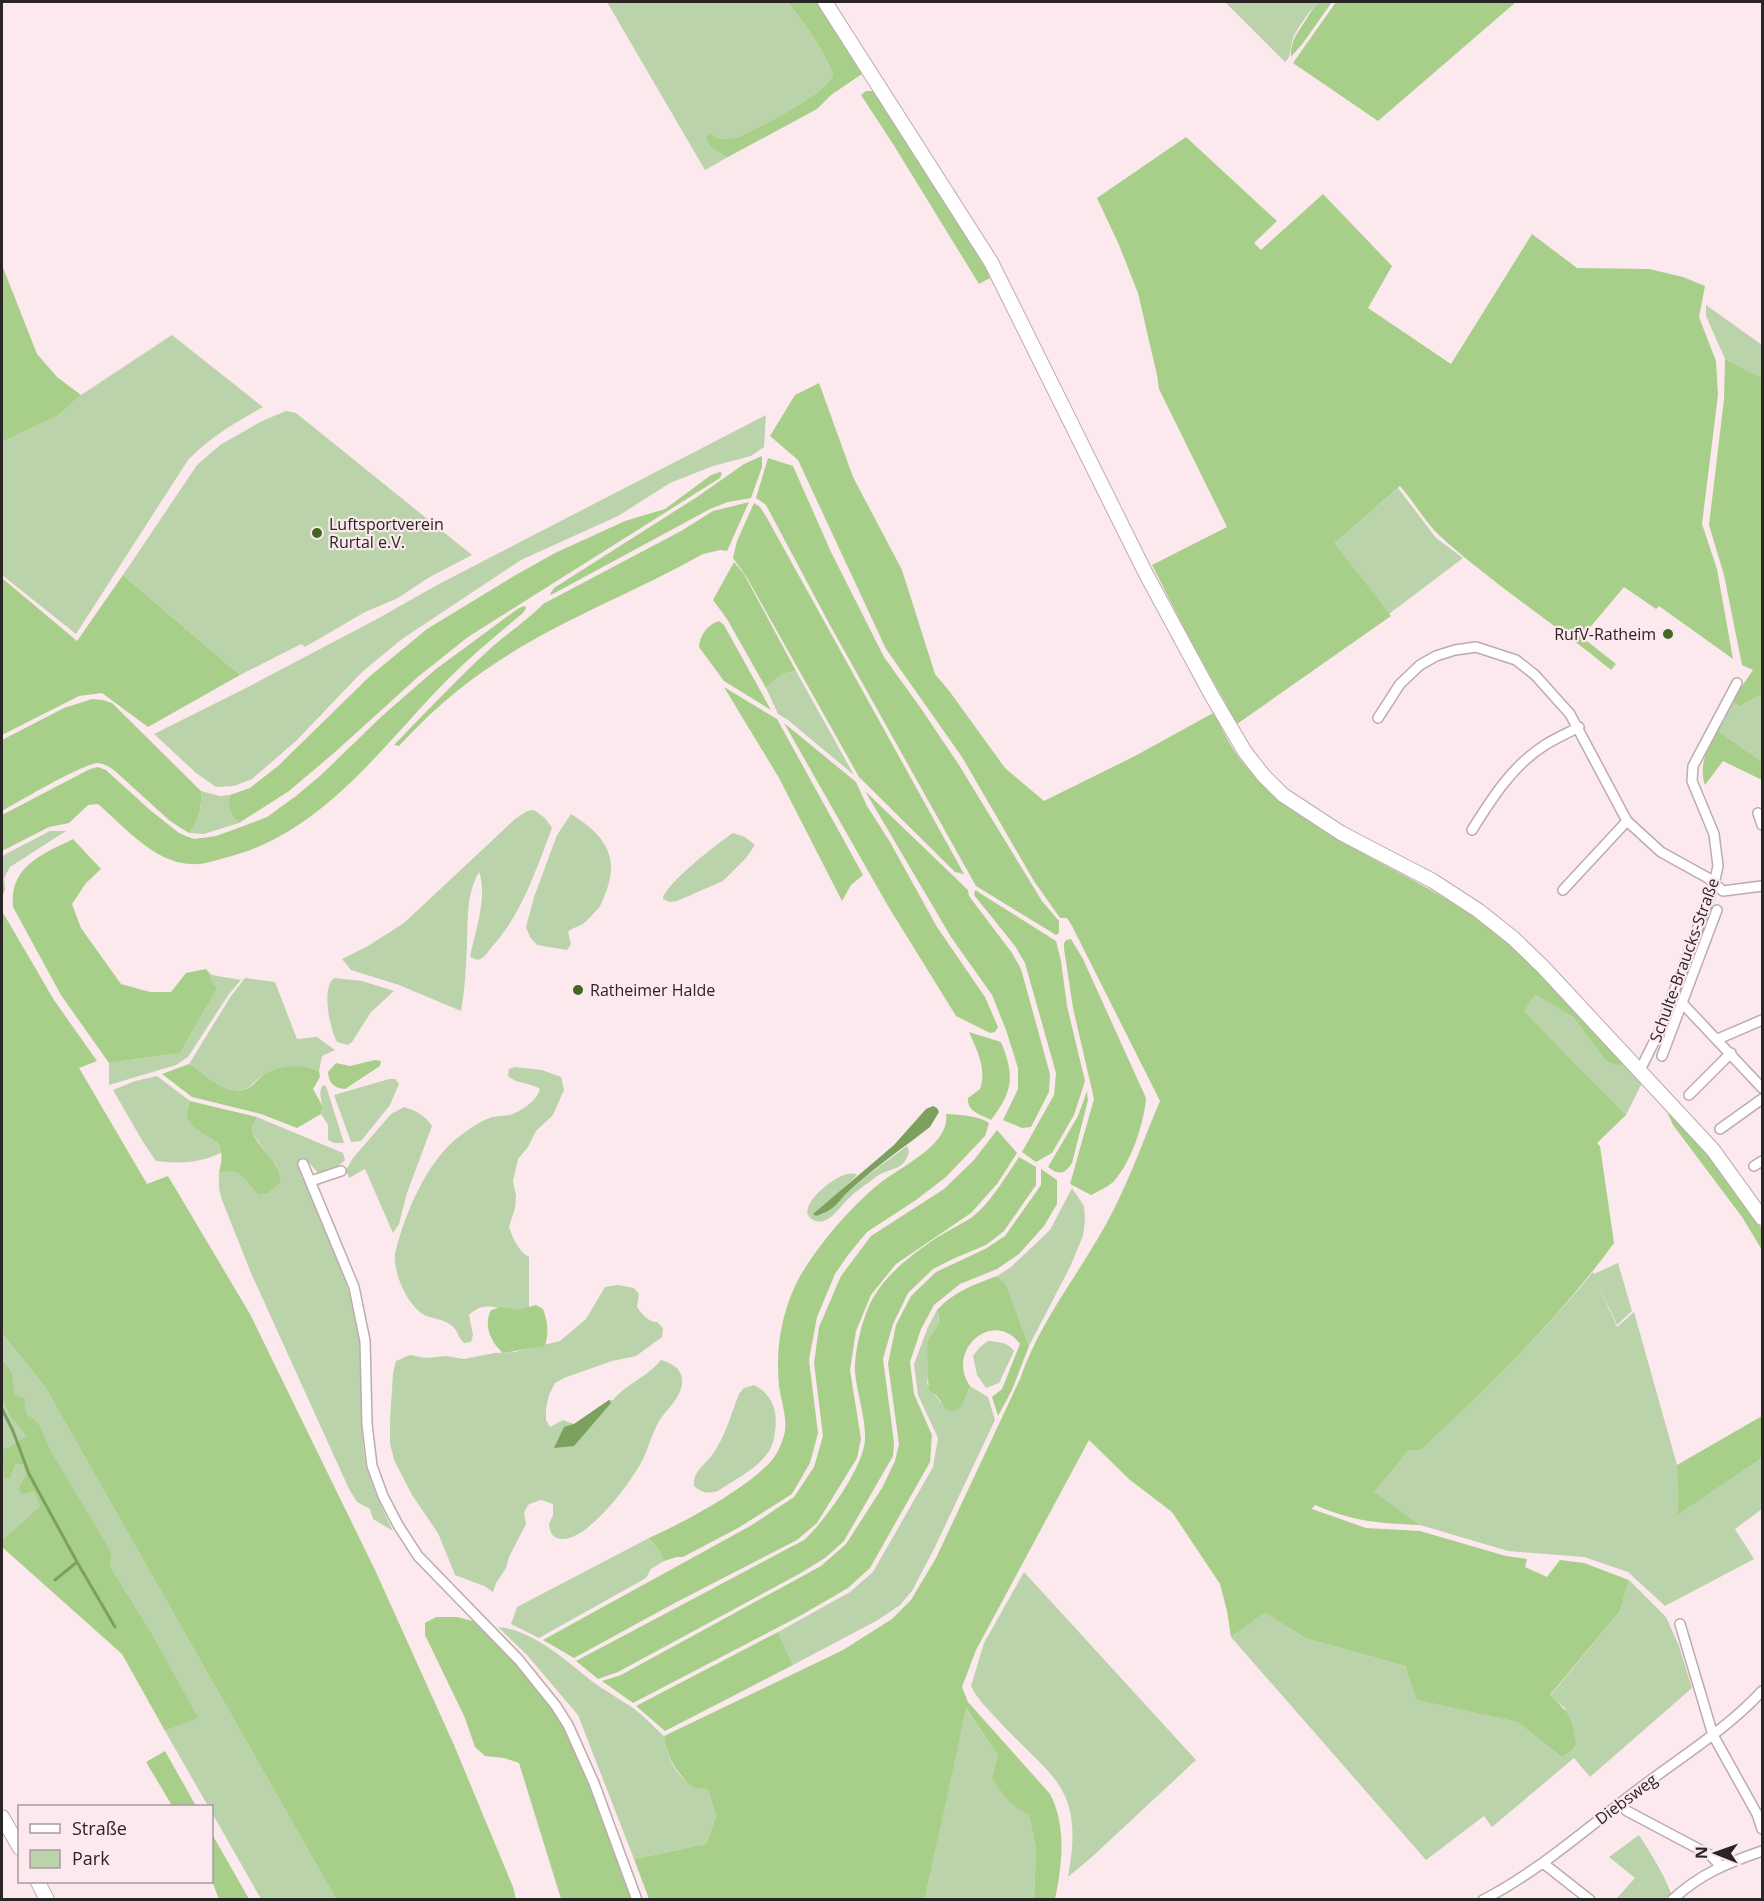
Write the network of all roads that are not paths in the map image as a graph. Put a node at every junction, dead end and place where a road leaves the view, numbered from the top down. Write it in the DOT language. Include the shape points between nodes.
graph roads {
  1 [pos="825,2"];
  2 [pos="1737,683"];
  3 [pos="1378,717"];
  4 [pos="1579,727"];
  5 [pos="1758,813"];
  6 [pos="1627,821"];
  7 [pos="1762,825"];
  8 [pos="1472,830"];
  9 [pos="1714,884"];
  10 [pos="1762,886"];
  11 [pos="1563,890"];
  12 [pos="1717,910"];
  13 [pos="1682,1003"];
  14 [pos="1762,1020"];
  15 [pos="1718,1039"];
  16 [pos="1731,1053"];
  17 [pos="1662,1056"];
  18 [pos="1640,1070"];
  19 [pos="1762,1088"];
  20 [pos="1689,1095"];
  21 [pos="1762,1099"];
  22 [pos="1720,1129"];
  23 [pos="303,1164"];
  24 [pos="341,1171"];
  25 [pos="311,1181"];
  26 [pos="1762,1218"];
  27 [pos="1680,1624"];
  28 [pos="1762,1691"];
  29 [pos="1713,1735"];
  30 [pos="1620,1803"];
  31 [pos="2,1817"];
  32 [pos="1762,1829"];
  33 [pos="18,1845"];
  34 [pos="1762,1851"];
  35 [pos="1543,1863"];
  36 [pos="1721,1866"];
  37 [pos="39,1883"];
  38 [pos="47,1899"];
  39 [pos="638,1899"];
  40 [pos="1484,1899"];
  41 [pos="1590,1899"];
  42 [pos="1672,1899"];
  1 -- 18 [label="main road" via="991,262 1146,574 1215,702 1263,776 1283,795 1341,833 1433,881 1479,911 1543,967"];
  2 -- 9 [label="street, Schulte-Braucks-Straße" via="1693,766 1692,781 1714,834 1718,866"];
  3 -- 4 [label="street" via="1400,684 1420,665 1436,656 1476,647 1516,660 1535,675"];
  4 -- 6 [label="street"];
  4 -- 8 [label="street" via="1544,745 1521,764 1496,792"];
  5 -- 7 [label="street"];
  6 -- 9 [label="street" via="1661,852"];
  6 -- 11 [label="street"];
  9 -- 10 [label="street" via="1723,891"];
  9 -- 18 [label="street, Schulte-Braucks-Straße" via="1659,1032"];
  12 -- 13 [label="street"];
  13 -- 15 [label="street"];
  13 -- 17 [label="street"];
  14 -- 15 [label="street"];
  15 -- 16 [label="street"];
  16 -- 19 [label="street"];
  16 -- 20 [label="street"];
  18 -- 26 [label="main road" via="1713,1150"];
  21 -- 22 [label="street"];
  23 -- 25 [label="street"];
  24 -- 25 [label="street"];
  25 -- 39 [label="street" via="354,1287 365,1341 372,1466 383,1496 418,1556 519,1660 556,1706 594,1783"];
  27 -- 29 [label="street"];
  28 -- 29 [label="street, Diebsweg"];
  29 -- 30 [label="street, Diebsweg"];
  29 -- 32 [label="street"];
  30 -- 35 [label="street, Diebsweg"];
  30 -- 36 [label="street" via="1627,1811 1710,1855"];
  31 -- 33 [label="main road"];
  34 -- 36 [label="street"];
  35 -- 40 [label="street, Diebsweg"];
  35 -- 41 [label="street"];
  36 -- 42 [label="street"];
  37 -- 38 [label="main road"];
}
